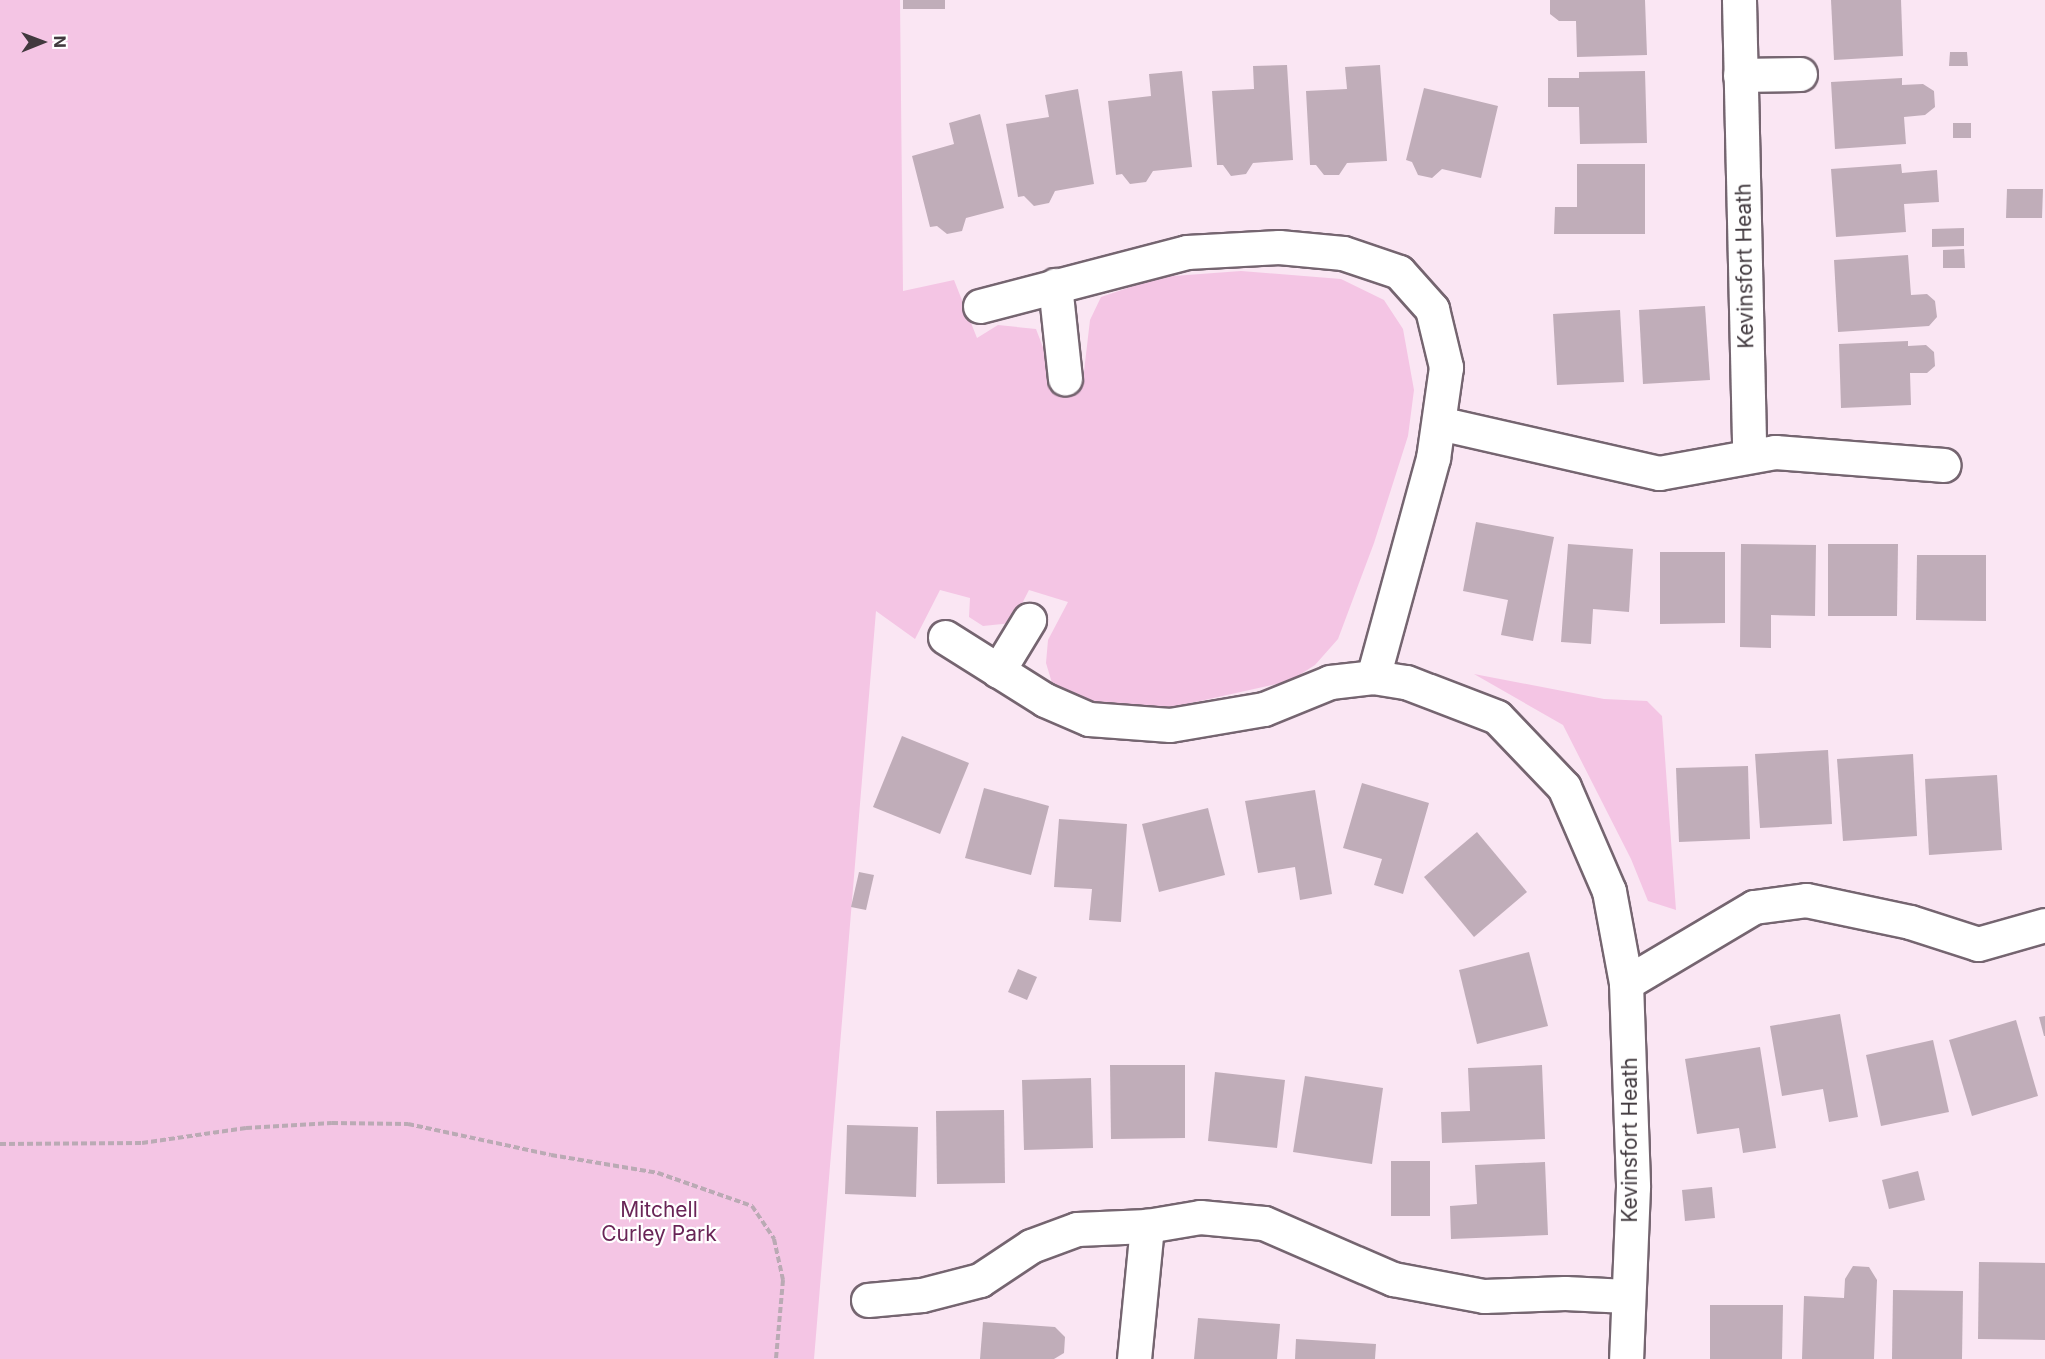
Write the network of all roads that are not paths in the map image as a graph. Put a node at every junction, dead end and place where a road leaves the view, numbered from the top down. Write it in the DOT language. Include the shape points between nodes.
graph roads {
  1 [pos="1739,0"];
  2 [pos="1800,74"];
  3 [pos="1740,75"];
  4 [pos="1055,285"];
  5 [pos="980,306"];
  6 [pos="1065,378"];
  7 [pos="1439,423"];
  8 [pos="1749,456"];
  9 [pos="1943,465"];
  10 [pos="1029,620"];
  11 [pos="945,638"];
  12 [pos="998,671"];
  13 [pos="1373,677"];
  14 [pos="2045,925"];
  15 [pos="1626,983"];
  16 [pos="1147,1226"];
  17 [pos="1627,1296"];
  18 [pos="868,1300"];
  19 [pos="1134,1359"];
  20 [pos="1626,1359"];
  1 -- 3 [label="street, Kevinsfort Heath"];
  2 -- 3 [label="street"];
  3 -- 8 [label="street, Kevinsfort Heath"];
  4 -- 5 [label="street"];
  4 -- 6 [label="street"];
  4 -- 7 [label="street" via="1187,252 1279,247 1343,253 1399,272 1432,309 1446,367"];
  7 -- 8 [label="street" via="1659,473"];
  7 -- 13 [label="street"];
  8 -- 9 [label="street" via="1775,452"];
  10 -- 12 [label="street"];
  11 -- 12 [label="street, Kevinsfort Heath"];
  12 -- 13 [label="street, Kevinsfort Heath" via="1045,700 1089,719 1170,725 1264,708 1330,682"];
  13 -- 15 [label="street, Kevinsfort Heath" via="1406,682 1497,717 1564,787 1609,891"];
  14 -- 15 [label="street" via="1978,944 1910,922 1806,900 1754,907"];
  15 -- 17 [label="street, Kevinsfort Heath" via="1633,1187"];
  16 -- 17 [label="street" via="1200,1217 1264,1223 1393,1279 1484,1296"];
  16 -- 18 [label="street" via="1077,1229 1031,1246 980,1280 922,1295"];
  16 -- 19 [label="street"];
  17 -- 20 [label="street, Kevinsfort Heath"];
}
